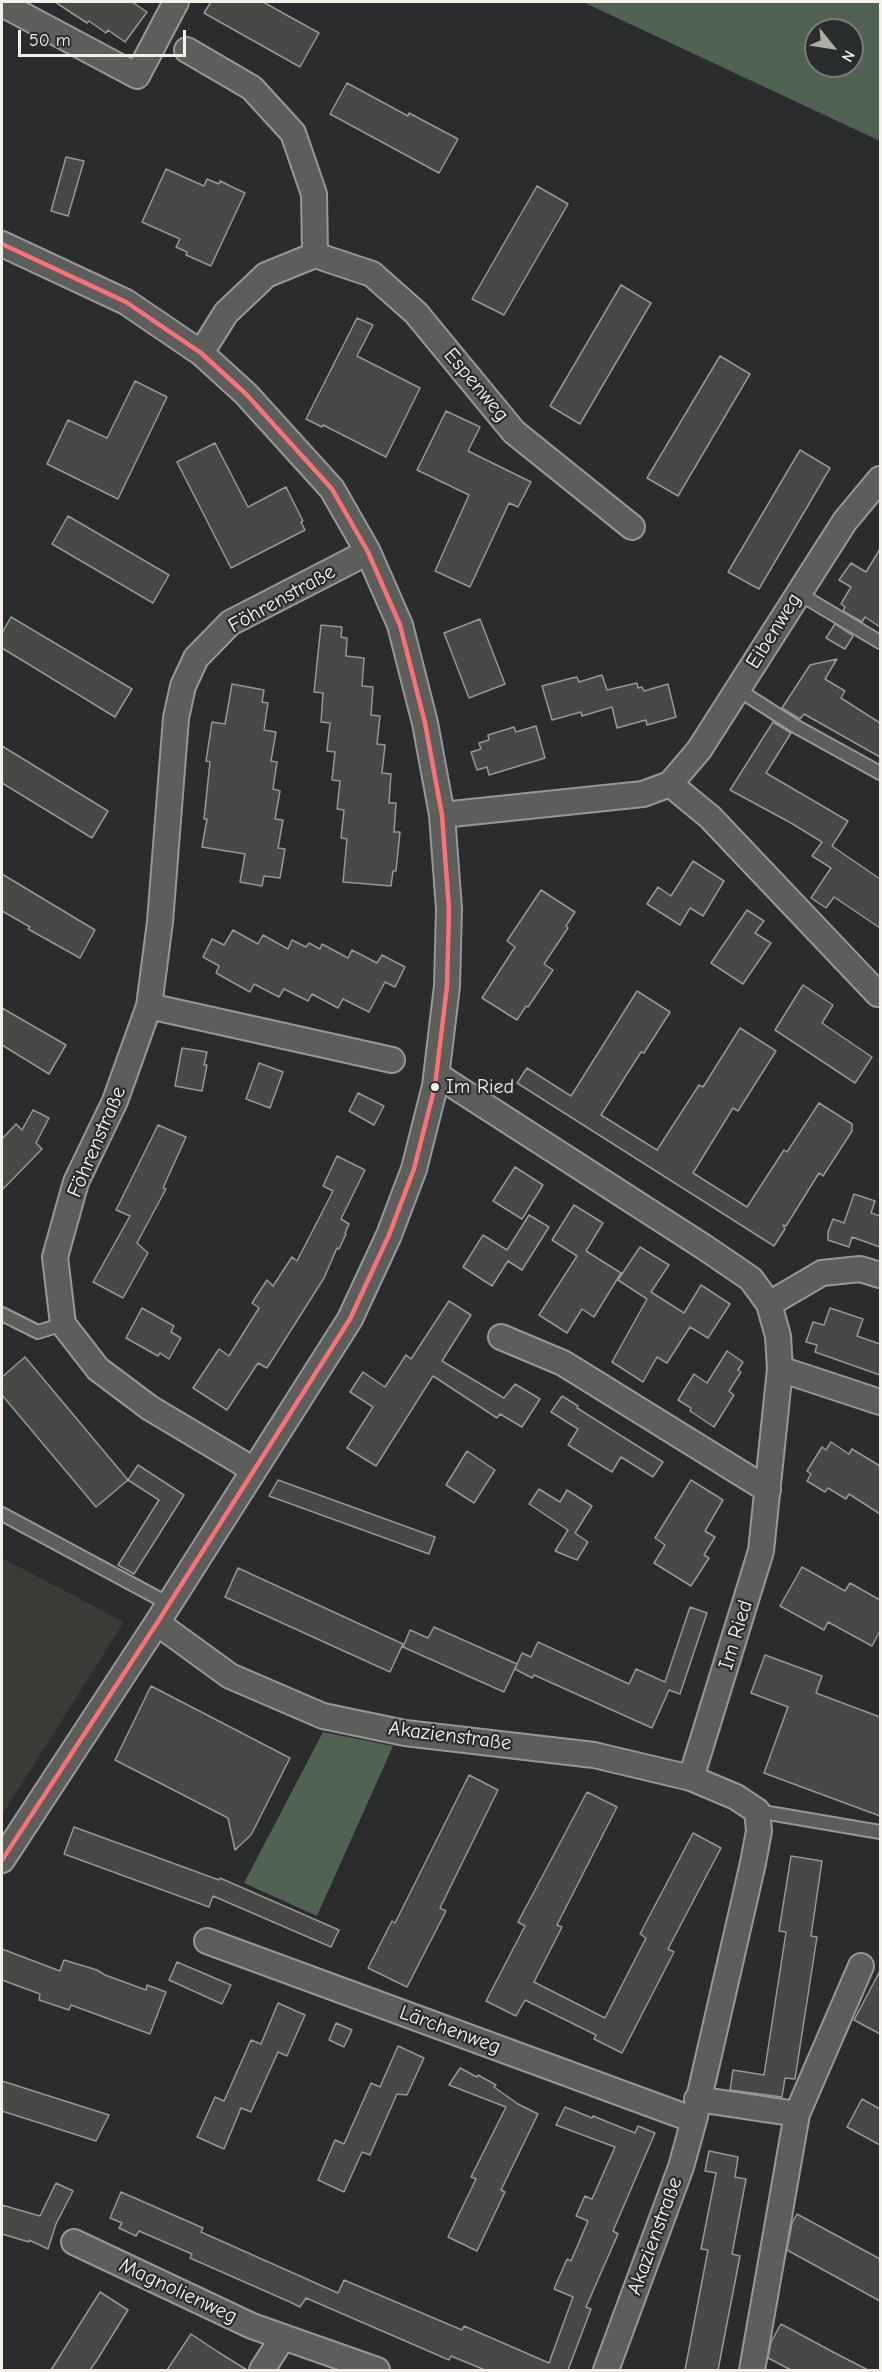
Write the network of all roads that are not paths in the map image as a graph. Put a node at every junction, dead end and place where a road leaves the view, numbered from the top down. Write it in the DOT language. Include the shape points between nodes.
graph roads {
  1 [pos="176,2"];
  2 [pos="2,4"];
  3 [pos="187,50"];
  4 [pos="2,244"];
  5 [pos="315,255"];
  6 [pos="201,353"];
  7 [pos="880,479"];
  8 [pos="632,527"];
  9 [pos="368,552"];
  10 [pos="798,593"];
  11 [pos="880,642"];
  12 [pos="737,689"];
  13 [pos="880,773"];
  14 [pos="670,784"];
  15 [pos="442,815"];
  16 [pos="878,994"];
  17 [pos="149,1006"];
  18 [pos="392,1060"];
  19 [pos="437,1076"];
  20 [pos="880,1275"];
  21 [pos="770,1304"];
  22 [pos="2,1314"];
  23 [pos="63,1324"];
  24 [pos="501,1337"];
  25 [pos="780,1369"];
  26 [pos="880,1402"];
  27 [pos="254,1470"];
  28 [pos="768,1490"];
  29 [pos="2,1514"];
  30 [pos="163,1614"];
  31 [pos="691,1778"];
  32 [pos="757,1811"];
  33 [pos="880,1833"];
  34 [pos="2,1860"];
  35 [pos="207,1941"];
  36 [pos="861,1966"];
  37 [pos="696,2109"];
  38 [pos="798,2114"];
  39 [pos="74,2242"];
  40 [pos="283,2337"];
  41 [pos="262,2370"];
  42 [pos="377,2370"];
  43 [pos="606,2370"];
  44 [pos="752,2370"];
  1 -- 2 [label="street" via="137,76"];
  3 -- 5 [label="street" via="252,88 293,133 314,194"];
  4 -- 6 [label="street" via="126,302"];
  5 -- 6 [label="street" via="266,275 226,313"];
  5 -- 8 [label="street, Espenweg" via="372,274 416,313 514,432"];
  6 -- 9 [label="street" via="253,401 332,489"];
  7 -- 10 [label="street, Eibenweg" via="845,521"];
  9 -- 15 [label="street" via="400,625 425,723"];
  9 -- 17 [label="street, Föhrenstraße" via="230,623 196,658 183,686 176,718 161,911"];
  10 -- 11 [label="lane"];
  10 -- 12 [label="street, Eibenweg"];
  12 -- 13 [label="lane"];
  12 -- 14 [label="street, Eibenweg" via="699,750"];
  14 -- 15 [label="street, Eibenweg" via="643,794"];
  14 -- 16 [label="street" via="710,817"];
  15 -- 19 [label="street" via="449,909 447,986"];
  17 -- 18 [label="street"];
  17 -- 23 [label="street, Föhrenstraße" via="116,1101 76,1182 55,1257"];
  19 -- 21 [label="street, Im Ried" via="751,1279"];
  19 -- 27 [label="street" via="414,1169 384,1246 350,1319"];
  20 -- 21 [label="street" via="860,1269 822,1273"];
  21 -- 25 [label="street, Im Ried"];
  22 -- 23 [label="lane" via="38,1332"];
  23 -- 27 [label="street" via="98,1369 150,1408"];
  24 -- 28 [label="street" via="563,1363"];
  25 -- 26 [label="street"];
  25 -- 28 [label="street, Im Ried"];
  27 -- 30 [label="street"];
  28 -- 31 [label="street, Im Ried" via="761,1551"];
  29 -- 30 [label="lane"];
  30 -- 31 [label="street, Akazienstraße" via="230,1676 323,1716 405,1733 594,1755"];
  30 -- 34 [label="street"];
  31 -- 32 [label="street, Akazienstraße" via="736,1797"];
  32 -- 33 [label="lane, Akazienstraße"];
  32 -- 37 [label="street, Akazienstraße" via="759,1832 753,1863"];
  35 -- 37 [label="street, Lärchenweg"];
  36 -- 38 [label="street"];
  37 -- 38 [label="street"];
  37 -- 43 [label="street, Akazienstraße" via="681,2167"];
  38 -- 44 [label="street"];
  39 -- 40 [label="street, Magnolienweg"];
  40 -- 41 [label="street"];
  40 -- 42 [label="street, Magnolienweg"];
}
